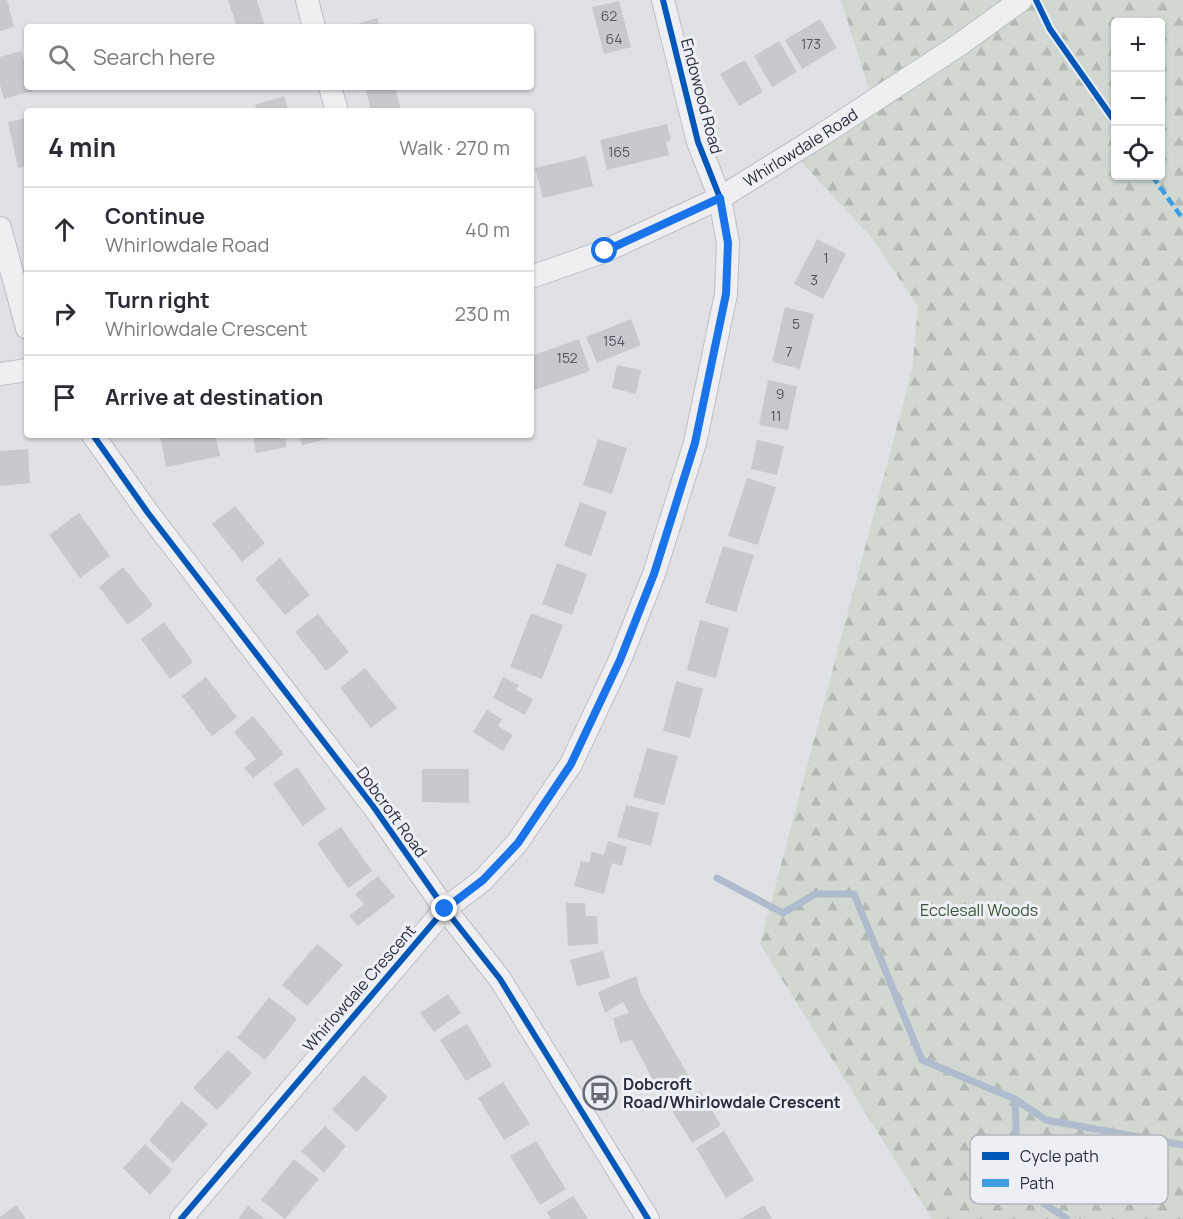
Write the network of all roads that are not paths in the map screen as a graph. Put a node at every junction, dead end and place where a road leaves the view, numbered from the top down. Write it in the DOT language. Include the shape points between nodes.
graph roads {
  1 [pos="307,0"];
  2 [pos="663,0"];
  3 [pos="1021,0"];
  4 [pos="313,24"];
  5 [pos="331,90"];
  6 [pos="336,108"];
  7 [pos="720,198"];
  8 [pos="0,228"];
  9 [pos="534,276"];
  10 [pos="24,317"];
  11 [pos="24,370"];
  12 [pos="0,374"];
  13 [pos="95,438"];
  14 [pos="445,909"];
  15 [pos="181,1219"];
  16 [pos="648,1219"];
  1 -- 4 [label="street"];
  2 -- 7 [label="street, Endowood Road" via="698,142"];
  3 -- 7 [label="street, Whirlowdale Road" via="959,45"];
  5 -- 6 [label="street"];
  7 -- 9 [label="street, Whirlowdale Road" via="605,251"];
  7 -- 14 [label="street, Whirlowdale Crescent" via="728,243 726,294 695,443 654,574 620,660 571,764 518,843 483,880"];
  8 -- 10 [label="street"];
  11 -- 12 [label="street"];
  13 -- 14 [label="street, Dobcroft Road" via="373,806"];
  14 -- 15 [label="street, Whirlowdale Crescent"];
  14 -- 16 [label="street, Dobcroft Road" via="500,979"];
}
